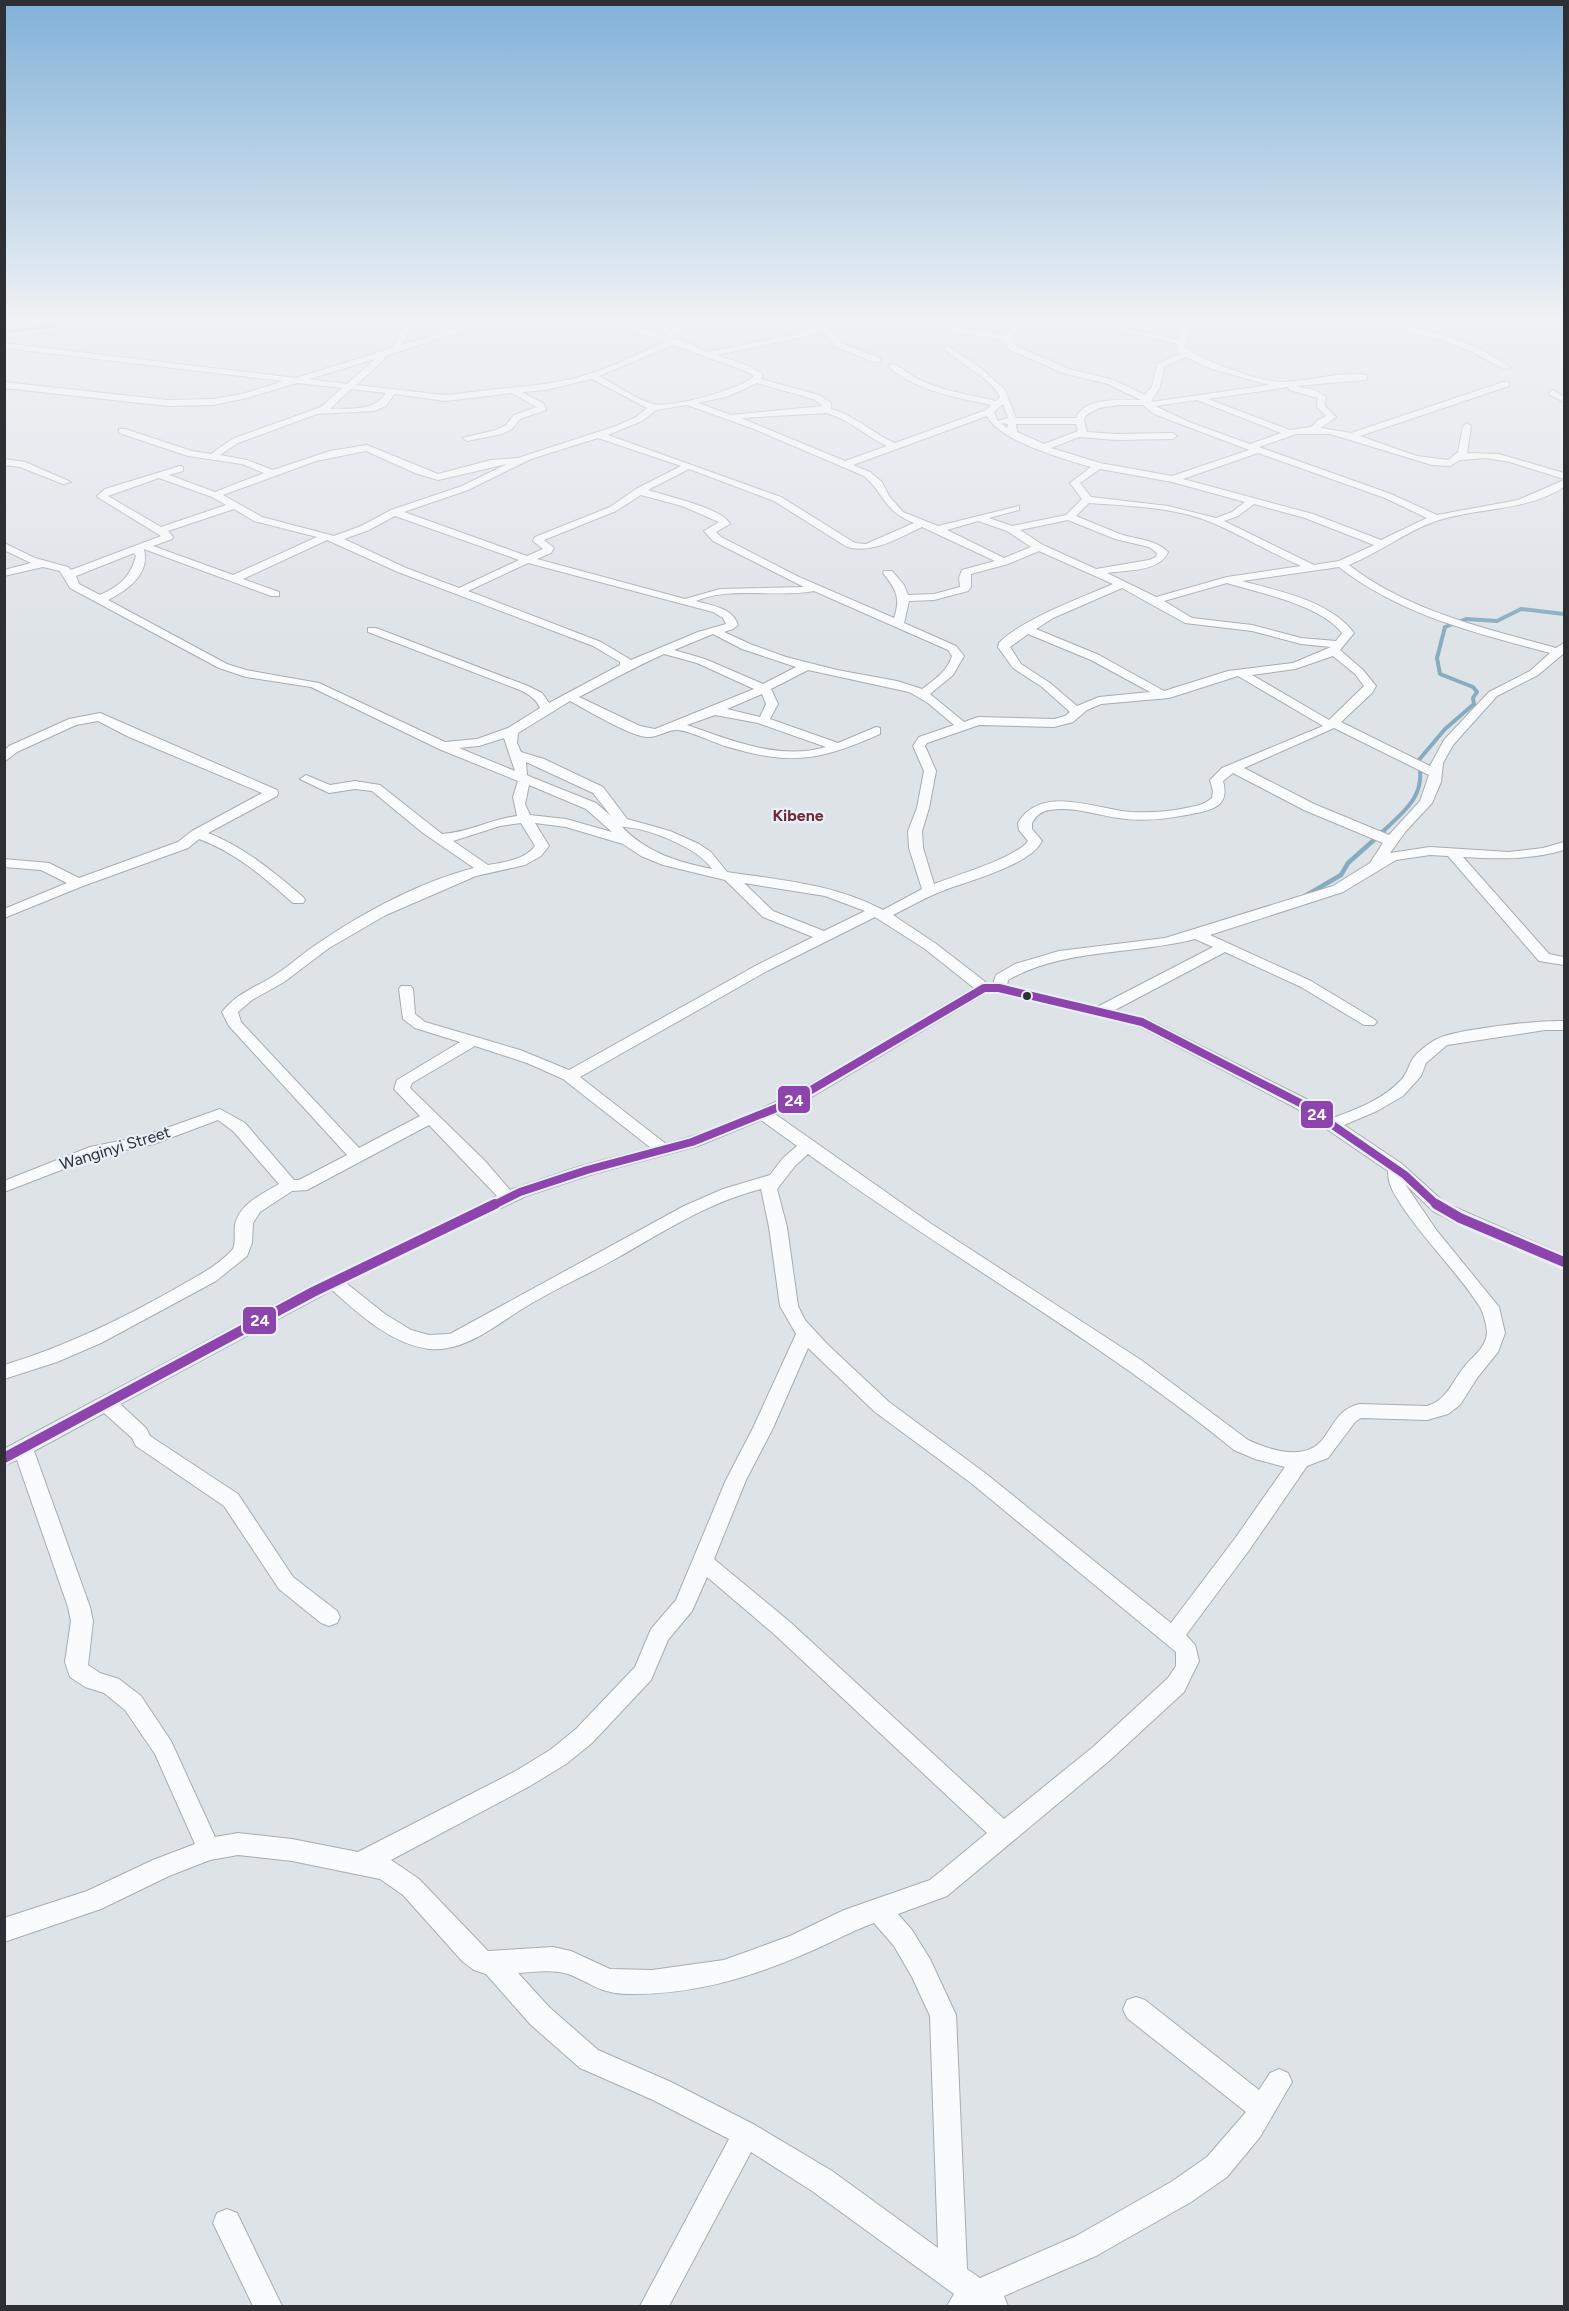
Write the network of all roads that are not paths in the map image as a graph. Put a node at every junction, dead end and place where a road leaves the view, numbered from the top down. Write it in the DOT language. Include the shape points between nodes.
graph roads {
  1 [pos="1467,426"];
  2 [pos="276,427"];
  3 [pos="510,427"];
  4 [pos="620,427"];
  5 [pos="755,427"];
  6 [pos="859,427"];
  7 [pos="956,427"];
  8 [pos="1004,427"];
  9 [pos="1013,427"];
  10 [pos="1079,427"];
  11 [pos="1195,427"];
  12 [pos="1273,427"];
  13 [pos="1317,427"];
  14 [pos="1378,427"];
  15 [pos="1314,430"];
  16 [pos="122,432"];
  17 [pos="1289,433"];
  18 [pos="1012,434"];
  19 [pos="1083,434"];
  20 [pos="600,435"];
  21 [pos="1172,436"];
  22 [pos="1348,437"];
  23 [pos="467,438"];
  24 [pos="895,446"];
  25 [pos="1043,448"];
  26 [pos="1253,449"];
  27 [pos="215,457"];
  28 [pos="1459,457"];
  29 [pos="521,460"];
  30 [pos="4,462"];
  31 [pos="846,464"];
  32 [pos="689,466"];
  33 [pos="1099,466"];
  34 [pos="180,469"];
  35 [pos="275,474"];
  36 [pos="159,475"];
  37 [pos="1564,476"];
  38 [pos="1173,479"];
  39 [pos="66,482"];
  40 [pos="1564,483"];
  41 [pos="639,491"];
  42 [pos="216,495"];
  43 [pos="1087,500"];
  44 [pos="1252,501"];
  45 [pos="234,506"];
  46 [pos="1016,508"];
  47 [pos="394,512"];
  48 [pos="1069,517"];
  49 [pos="1436,518"];
  50 [pos="981,519"];
  51 [pos="1216,521"];
  52 [pos="921,524"];
  53 [pos="1011,529"];
  54 [pos="161,530"];
  55 [pos="936,530"];
  56 [pos="332,537"];
  57 [pos="1381,543"];
  58 [pos="4,546"];
  59 [pos="1039,547"];
  60 [pos="140,548"];
  61 [pos="526,560"];
  62 [pos="1004,562"];
  63 [pos="45,563"];
  64 [pos="1341,564"];
  65 [pos="1313,569"];
  66 [pos="1096,572"];
  67 [pos="4,573"];
  68 [pos="888,573"];
  69 [pos="70,575"];
  70 [pos="233,579"];
  71 [pos="1227,580"];
  72 [pos="1122,584"];
  73 [pos="815,588"];
  74 [pos="458,591"];
  75 [pos="274,594"];
  76 [pos="904,598"];
  77 [pos="99,600"];
  78 [pos="1154,601"];
  79 [pos="684,603"];
  80 [pos="898,623"];
  81 [pos="1025,629"];
  82 [pos="372,630"];
  83 [pos="715,631"];
  84 [pos="1335,648"];
  85 [pos="1562,649"];
  86 [pos="665,651"];
  87 [pos="809,665"];
  88 [pos="626,666"];
  89 [pos="1239,672"];
  90 [pos="765,689"];
  91 [pos="922,693"];
  92 [pos="1162,695"];
  93 [pos="571,697"];
  94 [pos="546,709"];
  95 [pos="714,711"];
  96 [pos="1077,712"];
  97 [pos="764,720"];
  98 [pos="1331,724"];
  99 [pos="678,726"];
  100 [pos="961,726"];
  101 [pos="512,731"];
  102 [pos="876,731"];
  103 [pos="443,746"];
  104 [pos="838,747"];
  105 [pos="518,755"];
  106 [pos="4,758"];
  107 [pos="1234,768"];
  108 [pos="1436,773"];
  109 [pos="523,778"];
  110 [pos="306,779"];
  111 [pos="525,819"];
  112 [pos="623,822"];
  113 [pos="197,834"];
  114 [pos="439,838"];
  115 [pos="1391,841"];
  116 [pos="628,843"];
  117 [pos="1564,846"];
  118 [pos="1452,853"];
  119 [pos="4,863"];
  120 [pos="1374,865"];
  121 [pos="486,870"];
  122 [pos="726,877"];
  123 [pos="78,883"];
  124 [pos="929,891"];
  125 [pos="298,900"];
  126 [pos="879,913"];
  127 [pos="4,914"];
  128 [pos="1196,934"];
  129 [pos="823,936"];
  130 [pos="1224,947"];
  131 [pos="1564,962"];
  132 [pos="992,988"];
  133 [pos="406,989"];
  134 [pos="1099,1012"];
  135 [pos="1369,1022"];
  136 [pos="1564,1025"];
  137 [pos="474,1040"];
  138 [pos="569,1076"];
  139 [pos="764,1114"];
  140 [pos="430,1118"];
  141 [pos="1332,1124"];
  142 [pos="807,1146"];
  143 [pos="664,1150"];
  144 [pos="357,1156"];
  145 [pos="1396,1168"];
  146 [pos="774,1180"];
  147 [pos="290,1185"];
  148 [pos="4,1187"];
  149 [pos="508,1198"];
  150 [pos="1564,1262"];
  151 [pos="333,1282"];
  152 [pos="806,1333"];
  153 [pos="4,1372"];
  154 [pos="107,1404"];
  155 [pos="14,1453"];
  156 [pos="1301,1459"];
  157 [pos="702,1561"];
  158 [pos="329,1617"];
  159 [pos="1173,1636"];
  160 [pos="1004,1833"];
  161 [pos="209,1849"];
  162 [pos="361,1863"];
  163 [pos="878,1910"];
  164 [pos="4,1930"];
  165 [pos="492,1963"];
  166 [pos="1136,2009"];
  167 [pos="1279,2082"];
  168 [pos="1263,2109"];
  169 [pos="746,2134"];
  170 [pos="227,2223"];
  171 [pos="953,2278"];
  172 [pos="977,2302"];
  173 [pos="268,2307"];
  174 [pos="654,2307"];
  1 -- 28 [label="street"];
  2 -- 27 [label="street" via="236,441"];
  3 -- 23 [label="street"];
  4 -- 20 [label="street"];
  5 -- 31 [label="street"];
  6 -- 24 [label="street"];
  7 -- 24 [label="street"];
  8 -- 18 [label="street"];
  9 -- 18 [label="street"];
  10 -- 19 [label="street"];
  11 -- 26 [label="street"];
  12 -- 17 [label="street"];
  13 -- 15 [label="street"];
  14 -- 22 [label="street"];
  15 -- 17 [label="street"];
  15 -- 22 [label="street"];
  16 -- 27 [label="street" via="191,454"];
  17 -- 26 [label="street"];
  18 -- 25 [label="street"];
  19 -- 21 [label="street"];
  19 -- 25 [label="street"];
  20 -- 29 [label="street"];
  20 -- 32 [label="street"];
  22 -- 28 [label="street" via="1425,462 1450,463"];
  24 -- 31 [label="street"];
  25 -- 33 [label="street"];
  26 -- 38 [label="street"];
  26 -- 49 [label="street" via="1388,496"];
  27 -- 35 [label="street" via="244,462"];
  28 -- 37 [label="street" via="1491,456"];
  29 -- 35 [label="street" via="491,463 438,477 367,448 358,448"];
  29 -- 47 [label="street" via="465,488"];
  30 -- 39 [label="street" via="22,464"];
  31 -- 52 [label="street" via="874,478 894,509"];
  32 -- 41 [label="street"];
  32 -- 52 [label="street" via="787,504 859,547 868,547"];
  33 -- 38 [label="street"];
  33 -- 43 [label="street" via="1075,483"];
  34 -- 36 [label="street"];
  35 -- 42 [label="street"];
  36 -- 42 [label="street"];
  36 -- 54 [label="street" via="102,496"];
  38 -- 44 [label="street" via="1210,494"];
  40 -- 49 [label="street" via="1538,497"];
  41 -- 61 [label="street" via="613,508 537,540 549,549"];
  41 -- 73 [label="street" via="723,520 725,524 709,531 711,535"];
  42 -- 45 [label="street"];
  43 -- 48 [label="street"];
  43 -- 51 [label="street" via="1192,508"];
  44 -- 51 [label="street" via="1235,514"];
  44 -- 57 [label="street" via="1309,516"];
  45 -- 54 [label="street"];
  45 -- 56 [label="street" via="258,519"];
  46 -- 50 [label="street"];
  47 -- 56 [label="street" via="364,528"];
  47 -- 61 [label="street"];
  48 -- 53 [label="street"];
  48 -- 66 [label="street" via="1119,537 1153,545 1163,552 1152,563"];
  49 -- 57 [label="street"];
  50 -- 53 [label="street"];
  50 -- 55 [label="street"];
  51 -- 65 [label="street"];
  52 -- 55 [label="street"];
  53 -- 59 [label="street"];
  54 -- 60 [label="street" via="168,537"];
  55 -- 62 [label="street"];
  56 -- 70 [label="street"];
  56 -- 74 [label="street" via="393,567"];
  57 -- 64 [label="street"];
  58 -- 63 [label="street"];
  59 -- 62 [label="street"];
  59 -- 66 [label="street"];
  60 -- 69 [label="street"];
  60 -- 70 [label="street"];
  60 -- 77 [label="street" via="135,578"];
  61 -- 74 [label="street"];
  61 -- 79 [label="street"];
  62 -- 76 [label="street" via="966,572 964,589 934,597"];
  63 -- 67 [label="street"];
  63 -- 69 [label="street"];
  64 -- 65 [label="street"];
  64 -- 85 [label="street" via="1376,590 1420,609 1503,637"];
  65 -- 71 [label="street"];
  66 -- 72 [label="street"];
  68 -- 76 [label="street" via="898,583"];
  69 -- 77 [label="street" via="74,586"];
  70 -- 75 [label="street"];
  71 -- 78 [label="street"];
  71 -- 84 [label="street" via="1291,599 1346,628 1348,633"];
  72 -- 78 [label="street"];
  72 -- 81 [label="street"];
  73 -- 79 [label="street" via="780,592 722,590"];
  73 -- 80 [label="street"];
  74 -- 88 [label="street" via="597,644 626,661"];
  76 -- 80 [label="street"];
  77 -- 103 [label="street" via="231,669 249,675 299,680"];
  78 -- 84 [label="street" via="1195,622 1252,628"];
  79 -- 83 [label="street" via="728,616 731,626"];
  80 -- 91 [label="street" via="952,648 958,656 945,676"];
  81 -- 92 [label="street" via="1124,670"];
  81 -- 96 [label="street" via="1005,643 1010,658"];
  82 -- 94 [label="street" via="524,688 539,696"];
  83 -- 86 [label="street"];
  83 -- 87 [label="street" via="744,647"];
  84 -- 89 [label="street" via="1285,668"];
  84 -- 98 [label="street" via="1370,686"];
  85 -- 108 [label="street" via="1534,673 1493,694 1448,743"];
  86 -- 88 [label="street"];
  86 -- 90 [label="street" via="701,661"];
  87 -- 90 [label="street"];
  87 -- 91 [label="street"];
  88 -- 93 [label="street"];
  89 -- 92 [label="street"];
  89 -- 98 [label="street"];
  90 -- 95 [label="street"];
  90 -- 97 [label="street" via="772,704"];
  91 -- 100 [label="street"];
  92 -- 96 [label="street" via="1099,701"];
  93 -- 94 [label="street"];
  93 -- 99 [label="street" via="646,733"];
  94 -- 101 [label="street"];
  95 -- 97 [label="street"];
  95 -- 99 [label="street"];
  96 -- 100 [label="street" via="1054,723 992,720"];
  97 -- 104 [label="street"];
  98 -- 107 [label="street" via="1312,736"];
  98 -- 108 [label="street"];
  99 -- 104 [label="street" via="741,747 788,756"];
  100 -- 124 [label="street" via="926,738 920,744 930,771 915,831 916,848"];
  101 -- 103 [label="street" via="479,742"];
  101 -- 105 [label="street" via="510,741"];
  102 -- 104 [label="street"];
  103 -- 109 [label="street"];
  105 -- 109 [label="street"];
  105 -- 112 [label="street" via="598,790"];
  106 -- 113 [label="street" via="13,749 73,722 100,717 272,793"];
  107 -- 115 [label="street" via="1319,812"];
  107 -- 124 [label="street" via="1216,780 1220,793 1217,799 1203,808 1179,814 1145,817 1060,806 1037,809 1024,823 1035,841 1032,847 1014,858"];
  108 -- 115 [label="street" via="1426,803"];
  109 -- 111 [label="street" via="518,799"];
  109 -- 116 [label="street" via="598,810"];
  110 -- 114 [label="street" via="336,790 355,785 376,788"];
  111 -- 114 [label="street" via="495,824 458,838"];
  111 -- 116 [label="street" via="579,826"];
  111 -- 121 [label="street" via="540,840 539,852 520,862"];
  112 -- 116 [label="street" via="628,830"];
  112 -- 122 [label="street" via="697,848 714,860"];
  113 -- 123 [label="street" via="183,845"];
  113 -- 125 [label="street" via="230,849"];
  114 -- 121 [label="street"];
  115 -- 120 [label="street"];
  116 -- 122 [label="street" via="670,862"];
  117 -- 118 [label="street" via="1509,856"];
  118 -- 120 [label="street" via="1410,852"];
  118 -- 131 [label="street" via="1544,958"];
  119 -- 123 [label="street" via="44,866"];
  120 -- 128 [label="street" via="1338,890"];
  121 -- 144 [label="street" via="453,880 357,925 230,1012 234,1023"];
  122 -- 126 [label="street" via="827,892"];
  122 -- 129 [label="street" via="768,914"];
  123 -- 127 [label="street"];
  124 -- 126 [label="street"];
  126 -- 129 [label="street"];
  126 -- 132 [label="street"];
  128 -- 130 [label="street"];
  128 -- 132 [label="street" via="1039,960 1001,978"];
  129 -- 138 [label="street"];
  130 -- 134 [label="street"];
  130 -- 135 [label="street" via="1306,984"];
  132 -- 134 [label="street"];
  132 -- 139 [label="street"];
  133 -- 137 [label="street" via="408,1016 428,1028"];
  134 -- 141 [label="street" via="1142,1022 1258,1080"];
  136 -- 141 [label="street" via="1442,1042 1419,1061 1412,1080 1398,1091 1373,1107"];
  137 -- 138 [label="street"];
  137 -- 140 [label="street" via="402,1083 405,1093"];
  138 -- 143 [label="street"];
  139 -- 142 [label="street"];
  139 -- 143 [label="street"];
  140 -- 144 [label="street"];
  140 -- 149 [label="street"];
  141 -- 145 [label="street"];
  142 -- 146 [label="street"];
  142 -- 156 [label="street" via="946,1242 1117,1352 1241,1445 1282,1459"];
  143 -- 149 [label="street" via="587,1170"];
  144 -- 147 [label="street" via="301,1186"];
  145 -- 150 [label="street" via="1439,1207"];
  145 -- 156 [label="street" via="1396,1184 1406,1199 1490,1307 1496,1333 1489,1352 1453,1400 1441,1409 1427,1413 1351,1413 1328,1448"];
  146 -- 151 [label="street" via="745,1186 677,1214 458,1338 418,1341 360,1305"];
  146 -- 152 [label="street" via="769,1189 770,1199 789,1306"];
  147 -- 148 [label="street, Wanginyi Street" via="239,1127 220,1114 155,1137 96,1151"];
  147 -- 153 [label="street" via="256,1207 243,1231 245,1244 241,1252 207,1277 114,1331 52,1358"];
  149 -- 151 [label="street"];
  151 -- 154 [label="street"];
  152 -- 157 [label="street"];
  152 -- 159 [label="street" via="882,1407 978,1478"];
  154 -- 155 [label="street"];
  154 -- 158 [label="street" via="139,1433 142,1442 231,1500 286,1583"];
  155 -- 161 [label="street" via="38,1495 79,1607 82,1621 78,1670 123,1693 133,1704 163,1748"];
  156 -- 159 [label="street"];
  157 -- 160 [label="street" via="782,1628"];
  157 -- 162 [label="street" via="685,1605 659,1635 643,1672 584,1736 522,1779"];
  159 -- 160 [label="street" via="1189,1656 1176,1685 1101,1754"];
  160 -- 163 [label="street" via="938,1888"];
  161 -- 162 [label="street" via="257,1845"];
  161 -- 164 [label="street" via="92,1901"];
  162 -- 165 [label="street" via="397,1875 472,1954"];
  163 -- 165 [label="street" via="746,1965 698,1977 621,1983 553,1959"];
  163 -- 171 [label="street" via="909,1948 943,2015"];
  165 -- 169 [label="street" via="540,2016 589,2059"];
  166 -- 168 [label="street"];
  167 -- 168 [label="street"];
  168 -- 172 [label="street" via="1217,2167 1181,2192"];
  169 -- 171 [label="street" via="822,2181"];
  169 -- 174 [label="street"];
  170 -- 173 [label="street"];
  171 -- 172 [label="street"];
}
